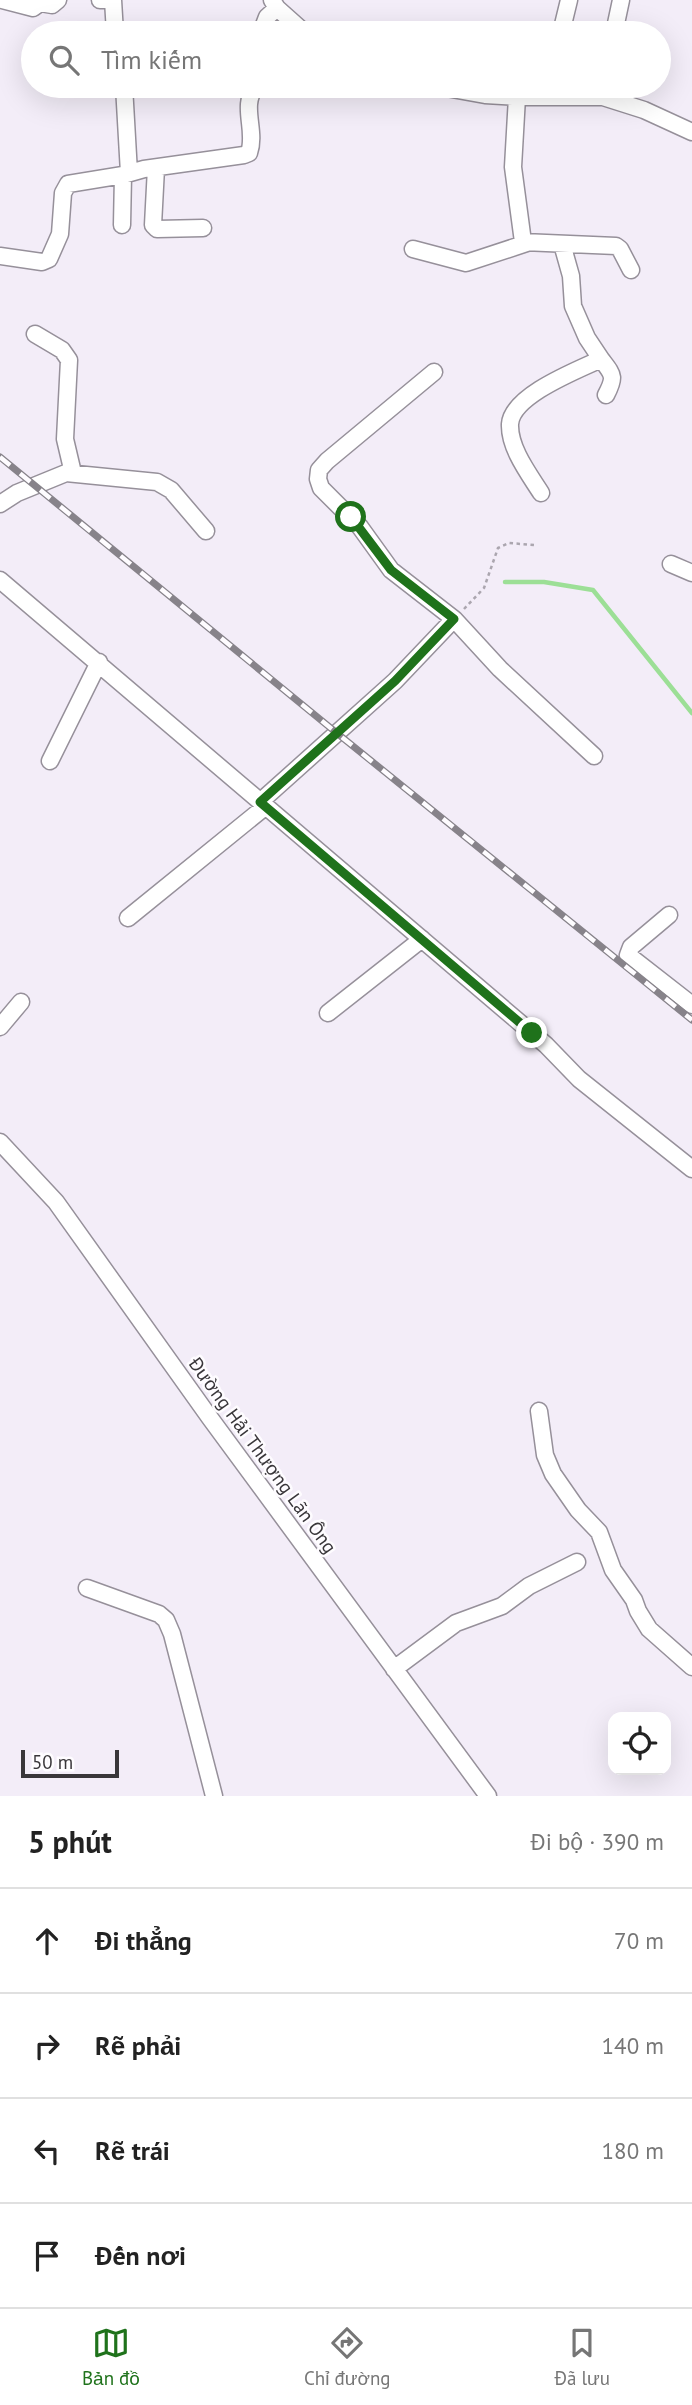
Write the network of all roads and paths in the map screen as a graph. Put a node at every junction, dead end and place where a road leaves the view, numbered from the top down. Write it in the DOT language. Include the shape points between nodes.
graph roads {
  1 [pos="2,0"];
  2 [pos="58,0"];
  3 [pos="100,0"];
  4 [pos="569,0"];
  5 [pos="621,0"];
  6 [pos="274,4"];
  7 [pos="114,21"];
  8 [pos="266,21"];
  9 [pos="292,21"];
  10 [pos="564,21"];
  11 [pos="617,21"];
  12 [pos="124,98"];
  13 [pos="248,98"];
  14 [pos="517,98"];
  15 [pos="619,98"];
  16 [pos="692,132"];
  17 [pos="156,168"];
  18 [pos="126,174"];
  19 [pos="122,225"];
  20 [pos="203,228"];
  21 [pos="527,243"];
  22 [pos="562,244"];
  23 [pos="413,249"];
  24 [pos="0,256"];
  25 [pos="631,270"];
  26 [pos="35,334"];
  27 [pos="601,359"];
  28 [pos="434,372"];
  29 [pos="606,395"];
  30 [pos="73,473"];
  31 [pos="541,493"];
  32 [pos="0,504"];
  33 [pos="206,531"];
  34 [pos="534,545"];
  35 [pos="671,564"];
  36 [pos="692,573"];
  37 [pos="0,579"];
  38 [pos="454,619"];
  39 [pos="99,662"];
  40 [pos="594,756"];
  41 [pos="50,761"];
  42 [pos="263,804"];
  43 [pos="668,915"];
  44 [pos="128,918"];
  45 [pos="422,939"];
  46 [pos="21,1002"];
  47 [pos="692,1005"];
  48 [pos="328,1013"];
  49 [pos="0,1027"];
  50 [pos="0,1142"];
  51 [pos="692,1168"];
  52 [pos="539,1410"];
  53 [pos="577,1562"];
  54 [pos="87,1588"];
  55 [pos="692,1667"];
  56 [pos="394,1669"];
  57 [pos="214,1796"];
  58 [pos="488,1796"];
  1 -- 2 [label="street" via="33,8"];
  3 -- 7 [label="street" via="113,0"];
  4 -- 10 [label="street"];
  5 -- 11 [label="street"];
  6 -- 8 [label="street"];
  6 -- 9 [label="street"];
  12 -- 18 [label="street"];
  13 -- 17 [label="street" via="249,153"];
  14 -- 21 [label="street" via="513,167 521,237"];
  15 -- 16 [label="street"];
  17 -- 18 [label="street"];
  17 -- 20 [label="street" via="153,225 157,229"];
  18 -- 19 [label="street"];
  18 -- 24 [label="street" via="65,187 60,234 46,261"];
  21 -- 22 [label="street"];
  21 -- 23 [label="street" via="467,264"];
  22 -- 25 [label="street" via="616,246"];
  22 -- 27 [label="street" via="573,306"];
  26 -- 30 [label="street" via="62,350 69,360 65,439"];
  27 -- 29 [label="street" via="613,376"];
  27 -- 31 [label="street" via="544,387 518,405 512,415 512,436"];
  28 -- 38 [label="street" via="327,461 318,479 391,570"];
  30 -- 32 [label="street" via="57,475"];
  30 -- 33 [label="street" via="161,483"];
  34 -- 38 [label="path" via="509,543 498,548 484,587"];
  35 -- 36 [label="street"];
  37 -- 39 [label="street"];
  38 -- 40 [label="street" via="500,669"];
  38 -- 42 [label="street"];
  39 -- 41 [label="street"];
  39 -- 42 [label="street"];
  42 -- 44 [label="street"];
  42 -- 45 [label="street"];
  43 -- 47 [label="street" via="631,947 628,955"];
  45 -- 48 [label="street"];
  45 -- 51 [label="street" via="579,1079"];
  46 -- 49 [label="street"];
  50 -- 56 [label="street, Đường Hải Thượng Lãn Ông" via="56,1202"];
  52 -- 55 [label="street" via="545,1455 553,1474 599,1532 613,1570 649,1629"];
  53 -- 56 [label="street" via="502,1606 456,1623"];
  54 -- 57 [label="street" via="166,1620"];
  56 -- 58 [label="street, Đường Hải Thượng Lãn Ông"];
}
